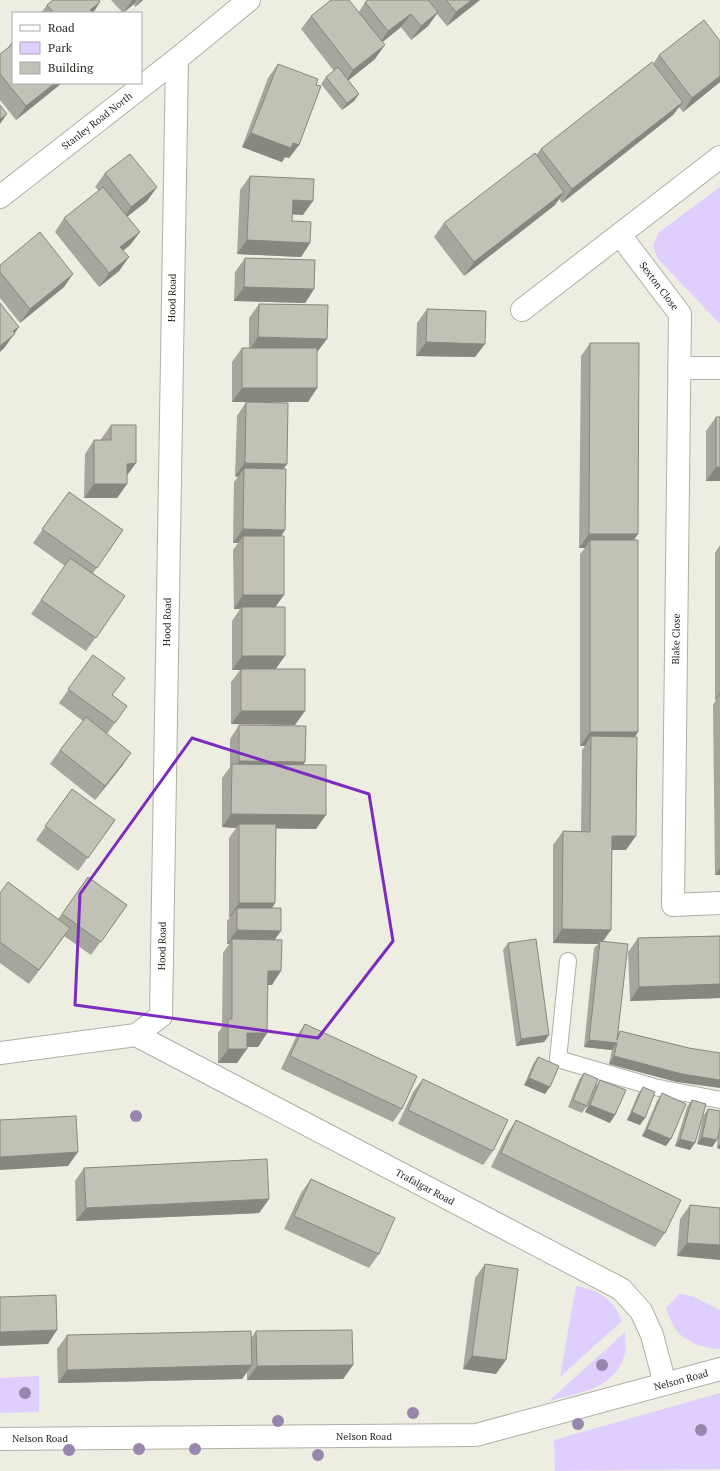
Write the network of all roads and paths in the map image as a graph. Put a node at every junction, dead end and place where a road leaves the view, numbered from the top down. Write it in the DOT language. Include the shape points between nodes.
graph roads {
  1 [pos="249,0"];
  2 [pos="177,59"];
  3 [pos="720,156"];
  4 [pos="0,197"];
  5 [pos="620,235"];
  6 [pos="522,310"];
  7 [pos="680,368"];
  8 [pos="720,368"];
  9 [pos="720,903"];
  10 [pos="568,961"];
  11 [pos="136,1035"];
  12 [pos="0,1052"];
  13 [pos="720,1100"];
  14 [pos="720,1369"];
  15 [pos="665,1384"];
  16 [pos="0,1439"];
  1 -- 2 [label="street, Stanley Road North"];
  2 -- 4 [label="street, Stanley Road North"];
  2 -- 11 [label="street, Hood Road" via="161,1016"];
  3 -- 5 [label="street"];
  5 -- 6 [label="street"];
  5 -- 7 [label="street, Sexton Close" via="680,314"];
  7 -- 8 [label="street"];
  7 -- 9 [label="street, Blake Close" via="673,905"];
  10 -- 13 [label="lane" via="558,1059 654,1087"];
  11 -- 12 [label="street"];
  11 -- 15 [label="street, Trafalgar Road" via="621,1289 641,1311 652,1335"];
  14 -- 15 [label="street, Nelson Road"];
  15 -- 16 [label="street, Nelson Road" via="476,1435"];
}
